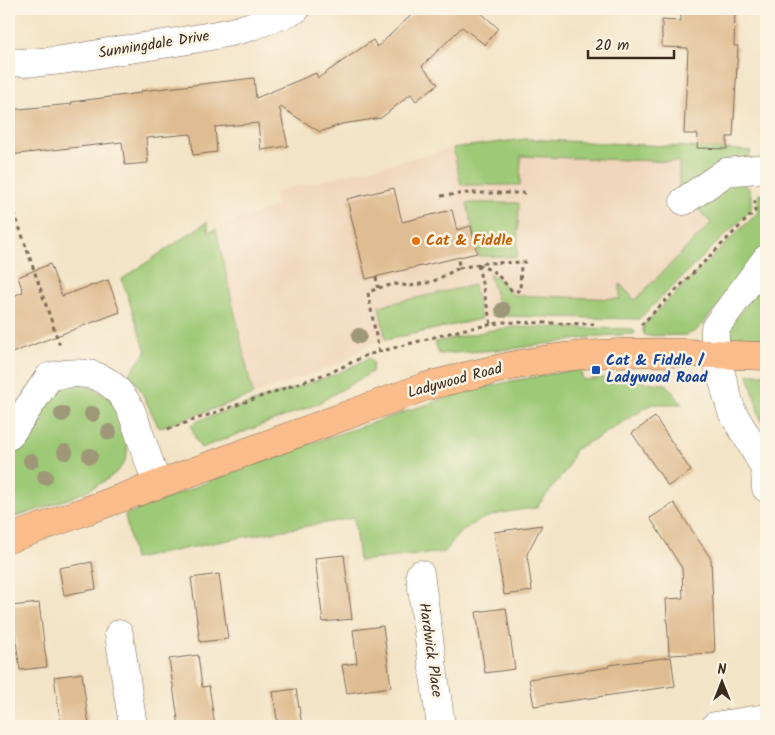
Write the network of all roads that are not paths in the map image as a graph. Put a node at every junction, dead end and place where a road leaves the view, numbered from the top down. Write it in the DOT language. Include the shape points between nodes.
graph roads {
  1 [pos="296,9"];
  2 [pos="9,62"];
  3 [pos="760,168"];
  4 [pos="684,201"];
  5 [pos="766,259"];
  6 [pos="715,354"];
  7 [pos="766,356"];
  8 [pos="9,436"];
  9 [pos="766,475"];
  10 [pos="157,484"];
  11 [pos="9,539"];
  12 [pos="420,574"];
  13 [pos="119,634"];
  14 [pos="766,718"];
  15 [pos="133,726"];
  16 [pos="441,726"];
  17 [pos="715,726"];
  1 -- 2 [label="street, Sunningdale Drive" via="239,30 205,37 64,60"];
  3 -- 4 [label="street" via="726,172"];
  5 -- 6 [label="street" via="715,328"];
  6 -- 7 [label="main road, Ladywood Road"];
  6 -- 9 [label="street" via="732,412"];
  6 -- 10 [label="main road, Ladywood Road" via="638,352 565,357 516,365 424,387"];
  8 -- 10 [label="street" via="49,377 69,373 98,376 120,393 129,406"];
  10 -- 11 [label="main road, Ladywood Road"];
  12 -- 16 [label="street, Hardwick Place"];
  13 -- 15 [label="street"];
  14 -- 17 [label="street"];
}
